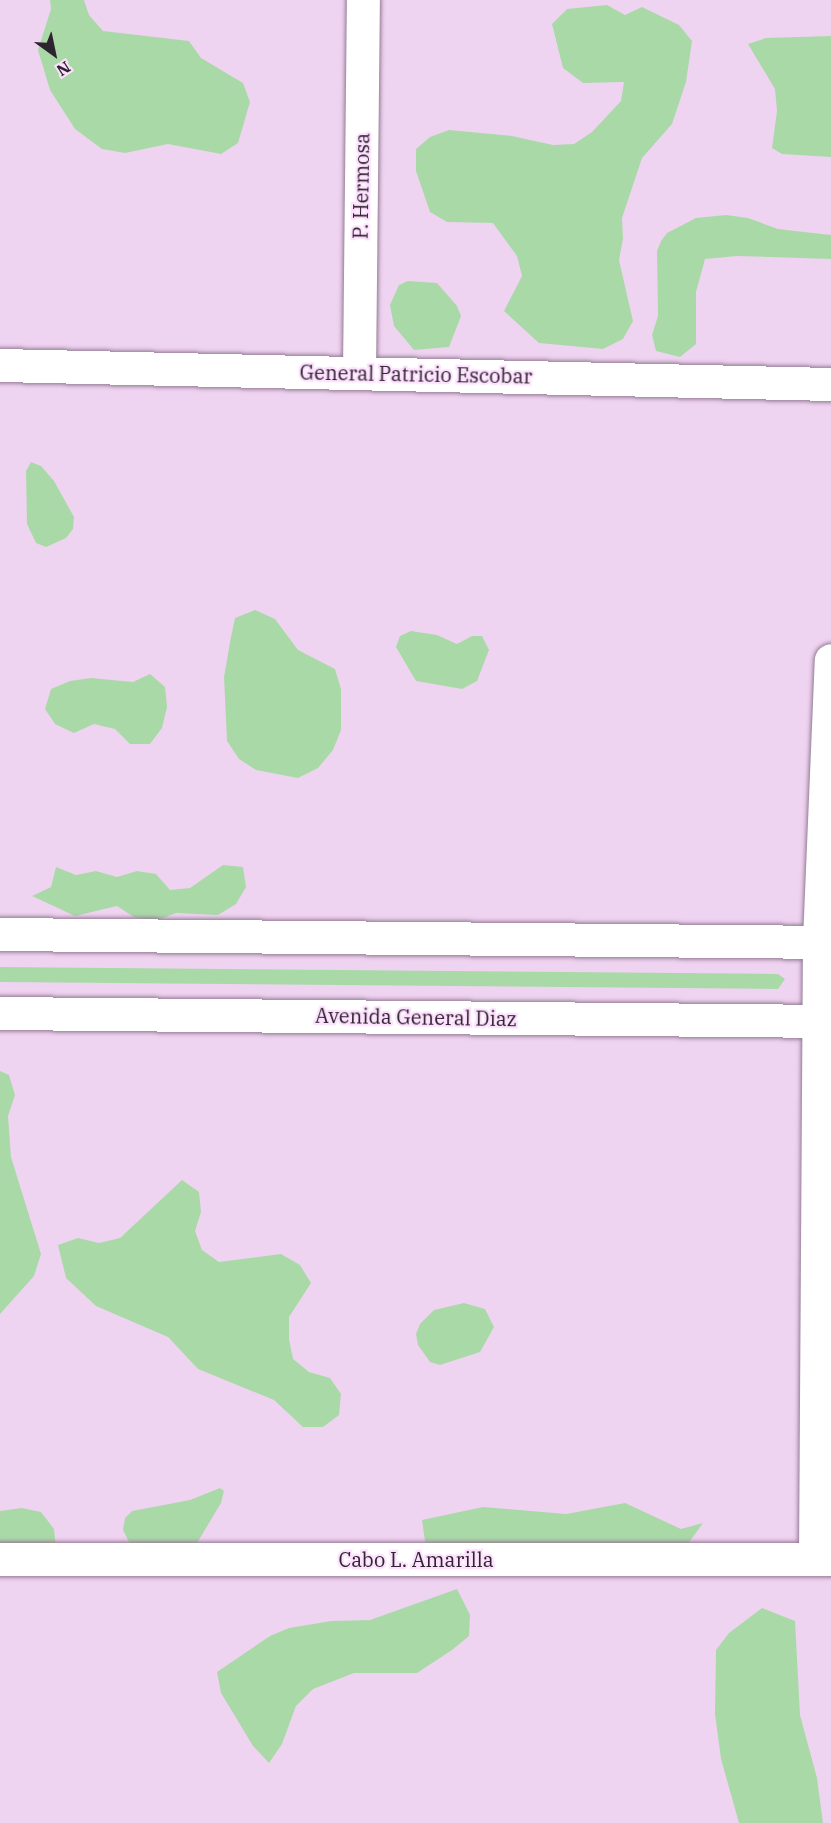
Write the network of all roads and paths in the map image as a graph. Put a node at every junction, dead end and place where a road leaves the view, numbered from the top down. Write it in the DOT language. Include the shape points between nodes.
graph roads {
  1 [pos="363,0"];
  2 [pos="0,365"];
  3 [pos="359,372"];
  4 [pos="831,384"];
  5 [pos="831,660"];
  6 [pos="0,934"];
  7 [pos="825,941"];
  8 [pos="0,1013"];
  9 [pos="825,1021"];
  10 [pos="823,1558"];
  11 [pos="0,1559"];
  1 -- 3 [label="street, P. Hermosa"];
  2 -- 3 [label="street, General Patricio Escobar"];
  3 -- 4 [label="street, General Patricio Escobar"];
  5 -- 7 [label="street"];
  6 -- 7 [label="street"];
  7 -- 9 [label="street"];
  8 -- 9 [label="street, Avenida General Diaz"];
  9 -- 10 [label="street"];
  10 -- 11 [label="street, Cabo L. Amarilla"];
}
